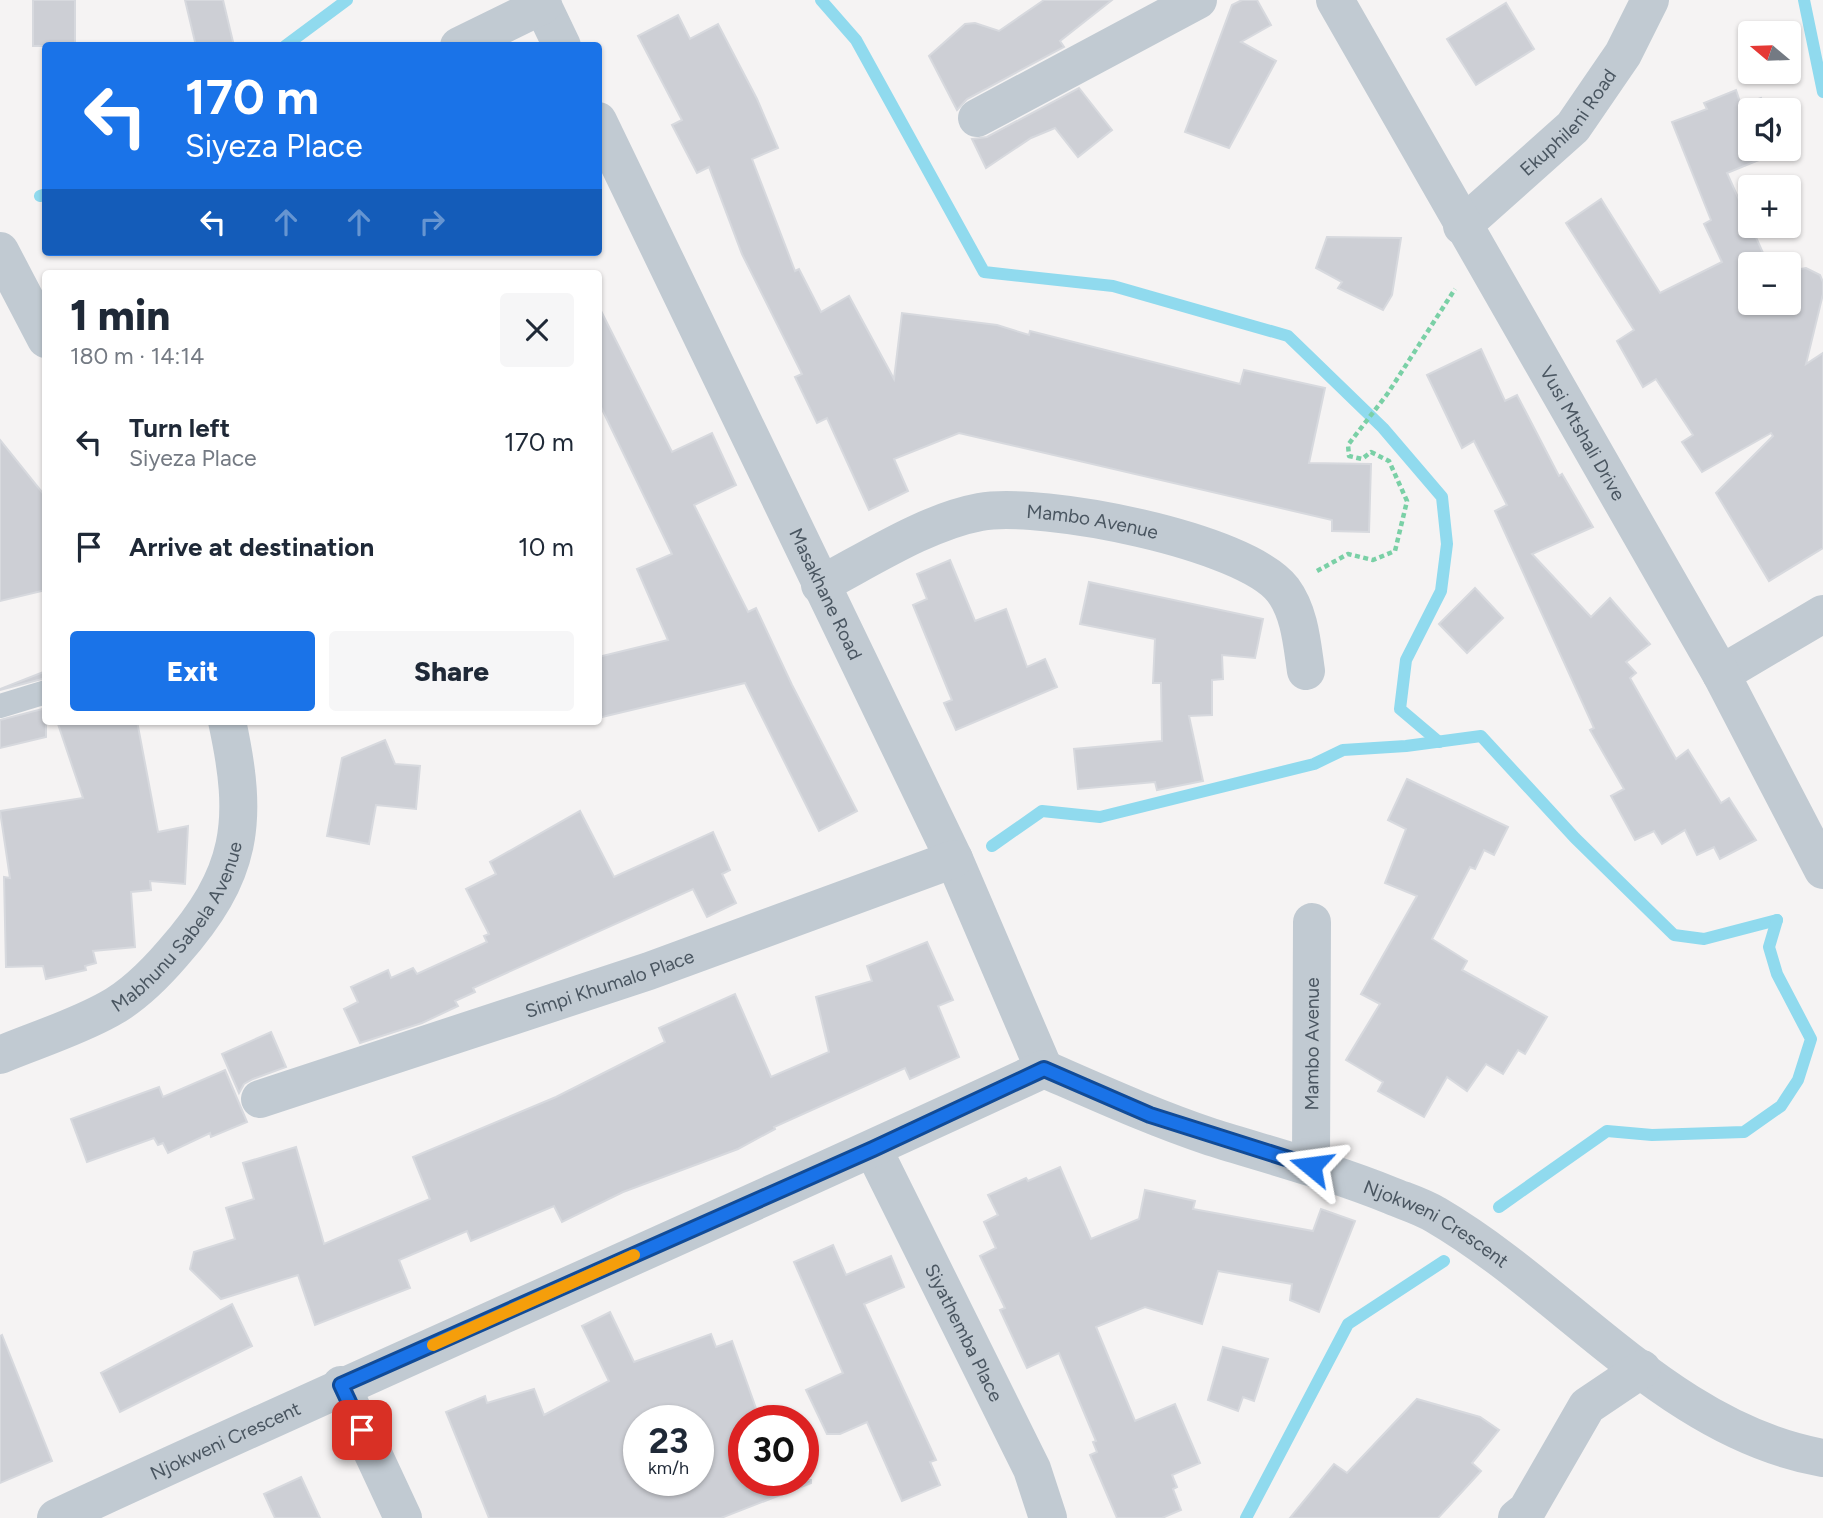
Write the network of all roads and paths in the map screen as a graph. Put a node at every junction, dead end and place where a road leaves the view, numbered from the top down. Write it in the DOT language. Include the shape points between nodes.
graph roads {
  1 [pos="1198,0"];
  2 [pos="1335,0"];
  3 [pos="1650,0"];
  4 [pos="542,2"];
  5 [pos="467,42"];
  6 [pos="560,42"];
  7 [pos="977,118"];
  8 [pos="602,129"];
  9 [pos="1470,240"];
  10 [pos="0,251"];
  11 [pos="42,331"];
  12 [pos="820,585"];
  13 [pos="1285,596"];
  14 [pos="1823,614"];
  15 [pos="1306,671"];
  16 [pos="1721,674"];
  17 [pos="42,693"];
  18 [pos="0,706"];
  19 [pos="228,725"];
  20 [pos="954,859"];
  21 [pos="1823,870"];
  22 [pos="1312,922"];
  23 [pos="0,1055"];
  24 [pos="1044,1069"];
  25 [pos="260,1099"];
  26 [pos="873,1149"];
  27 [pos="1311,1166"];
  28 [pos="1642,1369"];
  29 [pos="341,1385"];
  30 [pos="1823,1458"];
  31 [pos="56,1518"];
  32 [pos="403,1518"];
  33 [pos="1048,1518"];
  34 [pos="1517,1518"];
  1 -- 7 [label="street"];
  2 -- 9 [label="street, Vusi Mtshali Drive"];
  3 -- 9 [label="street, Ekuphileni Road" via="1623,54 1573,127"];
  4 -- 5 [label="street"];
  4 -- 6 [label="street"];
  8 -- 12 [label="street, Masakhane Road"];
  9 -- 13 [label="path" via="1388,393 1348,445 1349,456 1362,459 1371,452 1390,461 1407,501 1395,551 1373,560 1348,554"];
  9 -- 16 [label="street, Vusi Mtshali Drive"];
  10 -- 11 [label="street"];
  12 -- 13 [label="street, Mambo Avenue" via="916,534 979,512 1012,509 1090,518 1219,550 1258,568"];
  12 -- 20 [label="street, Masakhane Road"];
  13 -- 15 [label="street, Mambo Avenue" via="1299,625"];
  14 -- 16 [label="street"];
  16 -- 21 [label="street, Vusi Mtshali Drive"];
  17 -- 18 [label="lane"];
  19 -- 23 [label="street, Mabhunu Sabela Avenue" via="238,773 237,830 229,873 210,906 152,977 110,1009"];
  20 -- 24 [label="street, Masakhane Road"];
  20 -- 25 [label="street, Simpi Khumalo Place" via="649,971"];
  22 -- 27 [label="street, Mambo Avenue"];
  24 -- 26 [label="street, Njokweni Crescent"];
  24 -- 27 [label="street, Njokweni Crescent" via="1150,1115"];
  26 -- 29 [label="street, Njokweni Crescent"];
  26 -- 33 [label="street, Siyathemba Place" via="1032,1469"];
  27 -- 28 [label="street, Njokweni Crescent" via="1434,1213 1486,1247"];
  28 -- 30 [label="street, Njokweni Crescent" via="1703,1414 1746,1437"];
  28 -- 34 [label="street" via="1587,1406 1527,1510"];
  29 -- 31 [label="street, Njokweni Crescent"];
  29 -- 32 [label="street"];
}
